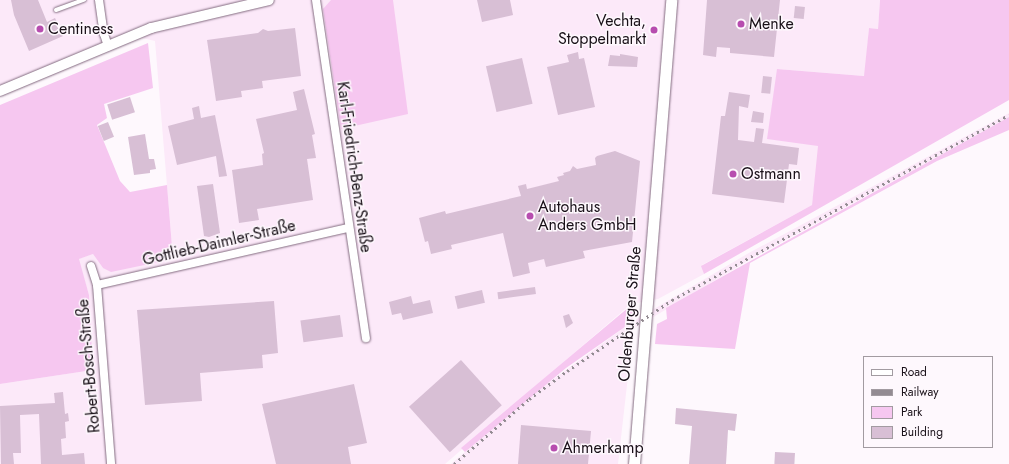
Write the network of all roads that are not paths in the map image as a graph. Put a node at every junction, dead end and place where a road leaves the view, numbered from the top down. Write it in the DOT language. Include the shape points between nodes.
graph roads {
  1 [pos="84,0"];
  2 [pos="99,0"];
  3 [pos="269,0"];
  4 [pos="316,0"];
  5 [pos="671,0"];
  6 [pos="56,10"];
  7 [pos="108,46"];
  8 [pos="0,91"];
  9 [pos="348,228"];
  10 [pos="90,266"];
  11 [pos="97,285"];
  12 [pos="366,338"];
  13 [pos="111,464"];
  14 [pos="634,464"];
  1 -- 6 [label="lane"];
  2 -- 7 [label="street"];
  3 -- 7 [label="street" via="151,28"];
  4 -- 9 [label="street, Karl-Friedrich-Benz-Straße"];
  5 -- 14 [label="main road, Oldenburger Straße"];
  7 -- 8 [label="street"];
  9 -- 11 [label="street, Gottlieb-Daimler-Straße"];
  9 -- 12 [label="street, Karl-Friedrich-Benz-Straße"];
  10 -- 11 [label="street, Robert-Bosch-Straße"];
  11 -- 13 [label="street, Robert-Bosch-Straße"];
}
